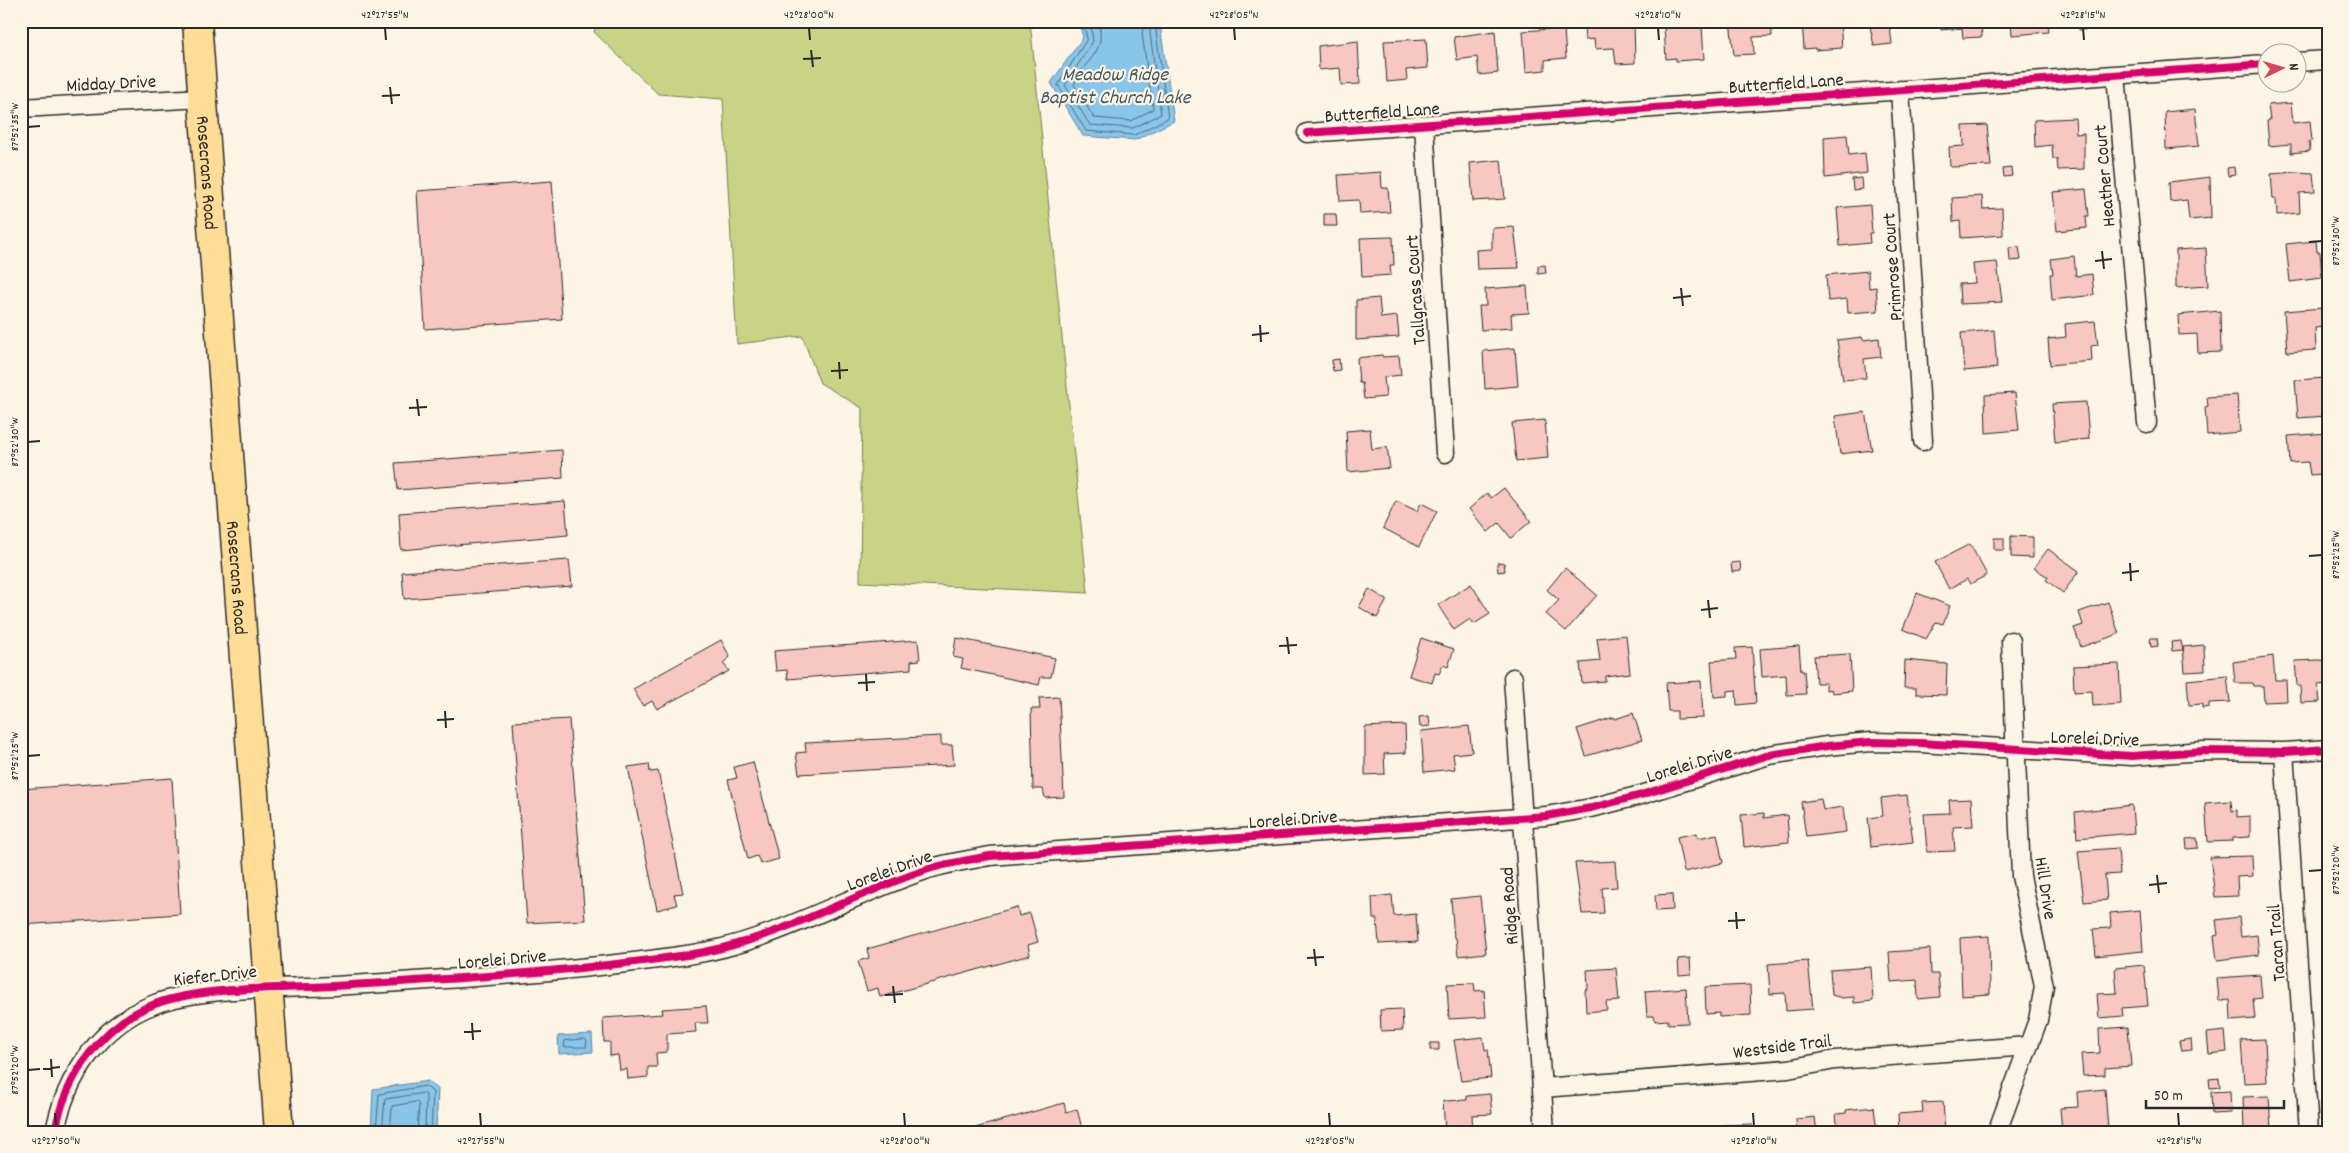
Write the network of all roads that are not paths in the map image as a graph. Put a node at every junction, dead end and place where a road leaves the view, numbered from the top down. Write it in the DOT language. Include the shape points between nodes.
graph roads {
  1 [pos="197,21"];
  2 [pos="2328,60"];
  3 [pos="2306,61"];
  4 [pos="2256,65"];
  5 [pos="2116,75"];
  6 [pos="1900,90"];
  7 [pos="203,98"];
  8 [pos="21,108"];
  9 [pos="1424,125"];
  10 [pos="1307,133"];
  11 [pos="2147,423"];
  12 [pos="1923,441"];
  13 [pos="1446,453"];
  14 [pos="2011,641"];
  15 [pos="1513,678"];
  16 [pos="2015,749"];
  17 [pos="2328,749"];
  18 [pos="2284,752"];
  19 [pos="1523,818"];
  20 [pos="270,990"];
  21 [pos="2028,1046"];
  22 [pos="1542,1088"];
  23 [pos="55,1132"];
  24 [pos="279,1132"];
  25 [pos="1545,1132"];
  26 [pos="1997,1132"];
  27 [pos="2309,1132"];
  1 -- 7 [label="main road, Rosecrans Road"];
  2 -- 3 [label="street"];
  4 -- 5 [label="street, Butterfield Lane"];
  5 -- 6 [label="street, Butterfield Lane"];
  5 -- 11 [label="street, Heather Court"];
  6 -- 9 [label="street, Butterfield Lane"];
  6 -- 12 [label="street, Primrose Court"];
  7 -- 8 [label="street, Midday Drive"];
  7 -- 20 [label="main road, Rosecrans Road"];
  9 -- 10 [label="street, Butterfield Lane"];
  9 -- 13 [label="street, Tallgrass Court"];
  14 -- 16 [label="street, Hill Drive"];
  15 -- 19 [label="street, Ridge Road"];
  16 -- 18 [label="street, Lorelei Drive" via="2132,756 2204,751"];
  16 -- 19 [label="street, Lorelei Drive" via="1871,742 1827,746 1769,756 1591,808"];
  16 -- 21 [label="street, Hill Drive" via="2021,876 2044,986 2038,1020"];
  17 -- 18 [label="street, Lorelei Drive"];
  18 -- 27 [label="street, Taran Trail"];
  19 -- 20 [label="street, Lorelei Drive" via="990,856 931,868 738,944 689,955 495,976"];
  19 -- 22 [label="street, Ridge Road"];
  20 -- 23 [label="street, Kiefer Drive" via="176,998 155,1004 118,1026 100,1040 82,1063 59,1108"];
  20 -- 24 [label="main road, Rosecrans Road"];
  21 -- 22 [label="street, Westside Trail" via="1835,1060 1788,1069"];
  21 -- 26 [label="street, Hill Drive"];
  22 -- 25 [label="street, Ridge Road"];
}
